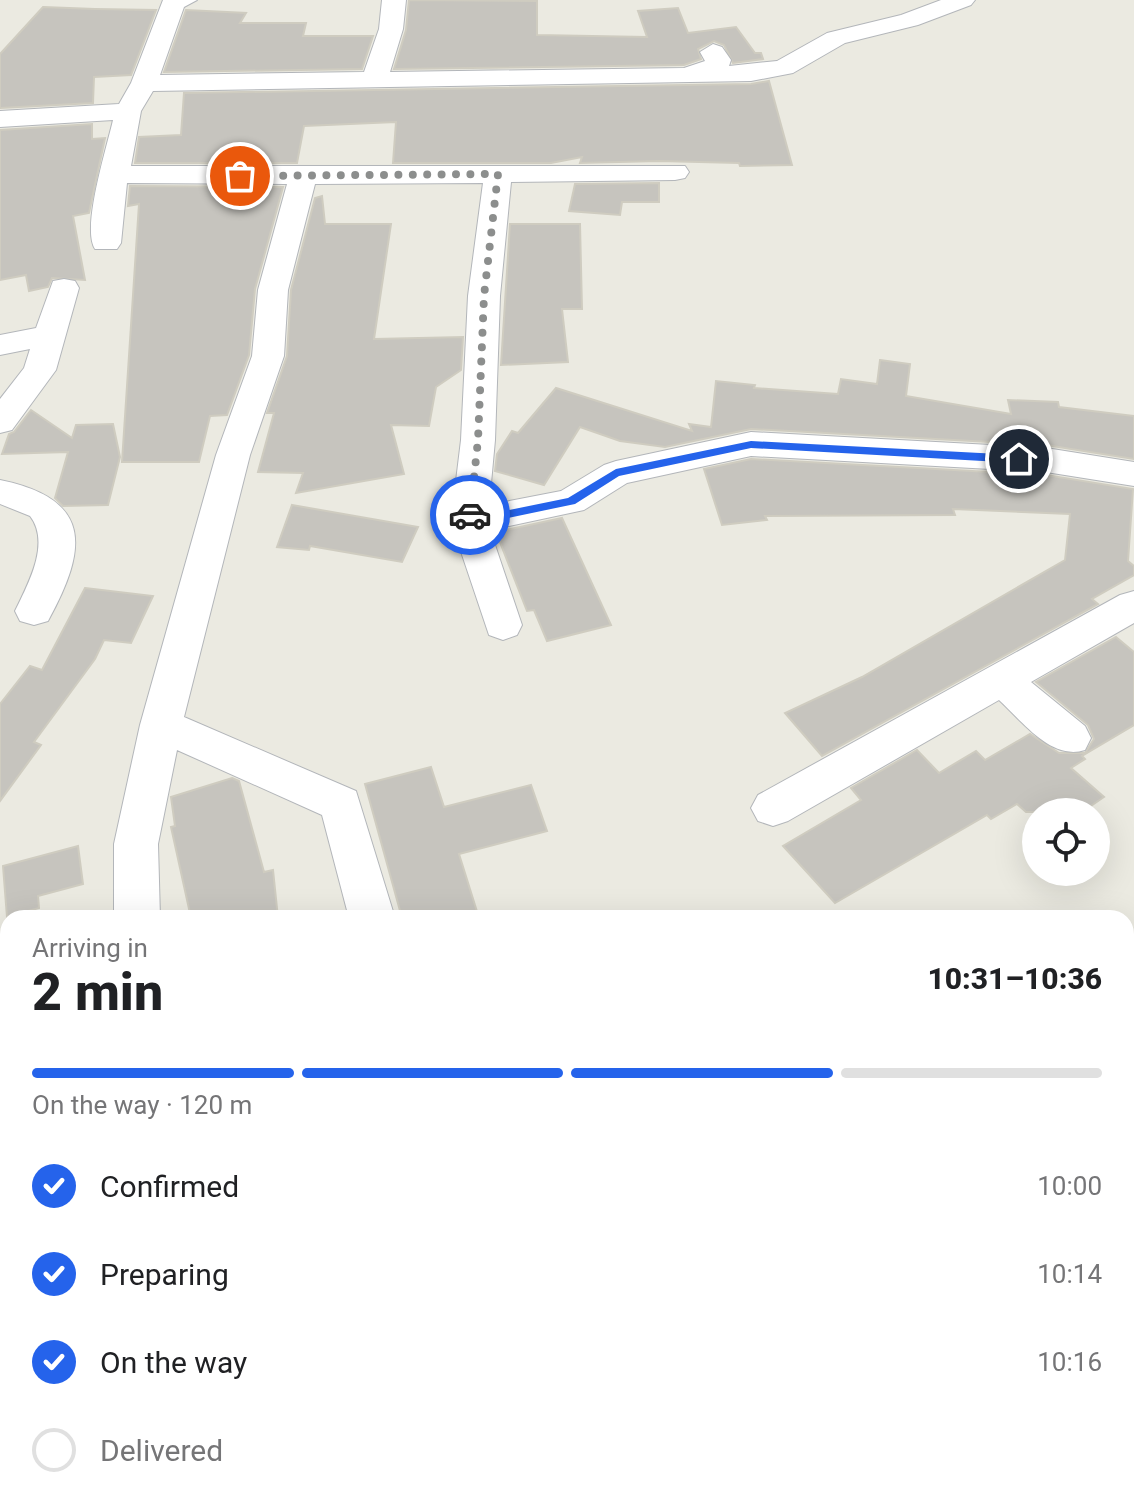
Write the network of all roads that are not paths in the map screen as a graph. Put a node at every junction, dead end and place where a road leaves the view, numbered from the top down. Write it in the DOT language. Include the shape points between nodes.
graph roads {
  1 [pos="160,0"];
  2 [pos="185,0"];
  3 [pos="394,0"];
  4 [pos="963,0"];
  5 [pos="174,1"];
  6 [pos="375,80"];
  7 [pos="144,83"];
  8 [pos="128,111"];
  9 [pos="0,119"];
  10 [pos="675,172"];
  11 [pos="115,174"];
  12 [pos="498,174"];
  13 [pos="303,176"];
  14 [pos="106,243"];
  15 [pos="64,288"];
  16 [pos="49,335"];
  17 [pos="0,345"];
  18 [pos="0,422"];
  19 [pos="1134,474"];
  20 [pos="0,492"];
  21 [pos="469,522"];
  22 [pos="1134,605"];
  23 [pos="34,611"];
  24 [pos="503,625"];
  25 [pos="1001,679"];
  26 [pos="161,725"];
  27 [pos="1070,738"];
  28 [pos="773,808"];
  29 [pos="137,910"];
  30 [pos="370,910"];
  1 -- 5 [label="street"];
  2 -- 5 [label="street"];
  3 -- 6 [label="street" via="396,13"];
  4 -- 6 [label="street" via="836,38 784,68 751,73 705,63"];
  5 -- 7 [label="street"];
  6 -- 7 [label="street"];
  7 -- 8 [label="street"];
  8 -- 9 [label="street"];
  8 -- 11 [label="street"];
  10 -- 12 [label="street"];
  11 -- 13 [label="street"];
  11 -- 14 [label="street"];
  12 -- 13 [label="street"];
  12 -- 21 [label="street"];
  13 -- 26 [label="street" via="273,290 268,356 233,455"];
  15 -- 16 [label="street"];
  16 -- 17 [label="street"];
  16 -- 18 [label="street" via="40,370"];
  19 -- 21 [label="street" via="1046,460 751,444 616,473 571,501"];
  20 -- 23 [label="street" via="28,495 49,514 59,533 53,573"];
  21 -- 24 [label="street"];
  22 -- 25 [label="street"];
  25 -- 27 [label="street"];
  25 -- 28 [label="street"];
  26 -- 29 [label="street" via="136,844"];
  26 -- 30 [label="street" via="341,804"];
}
